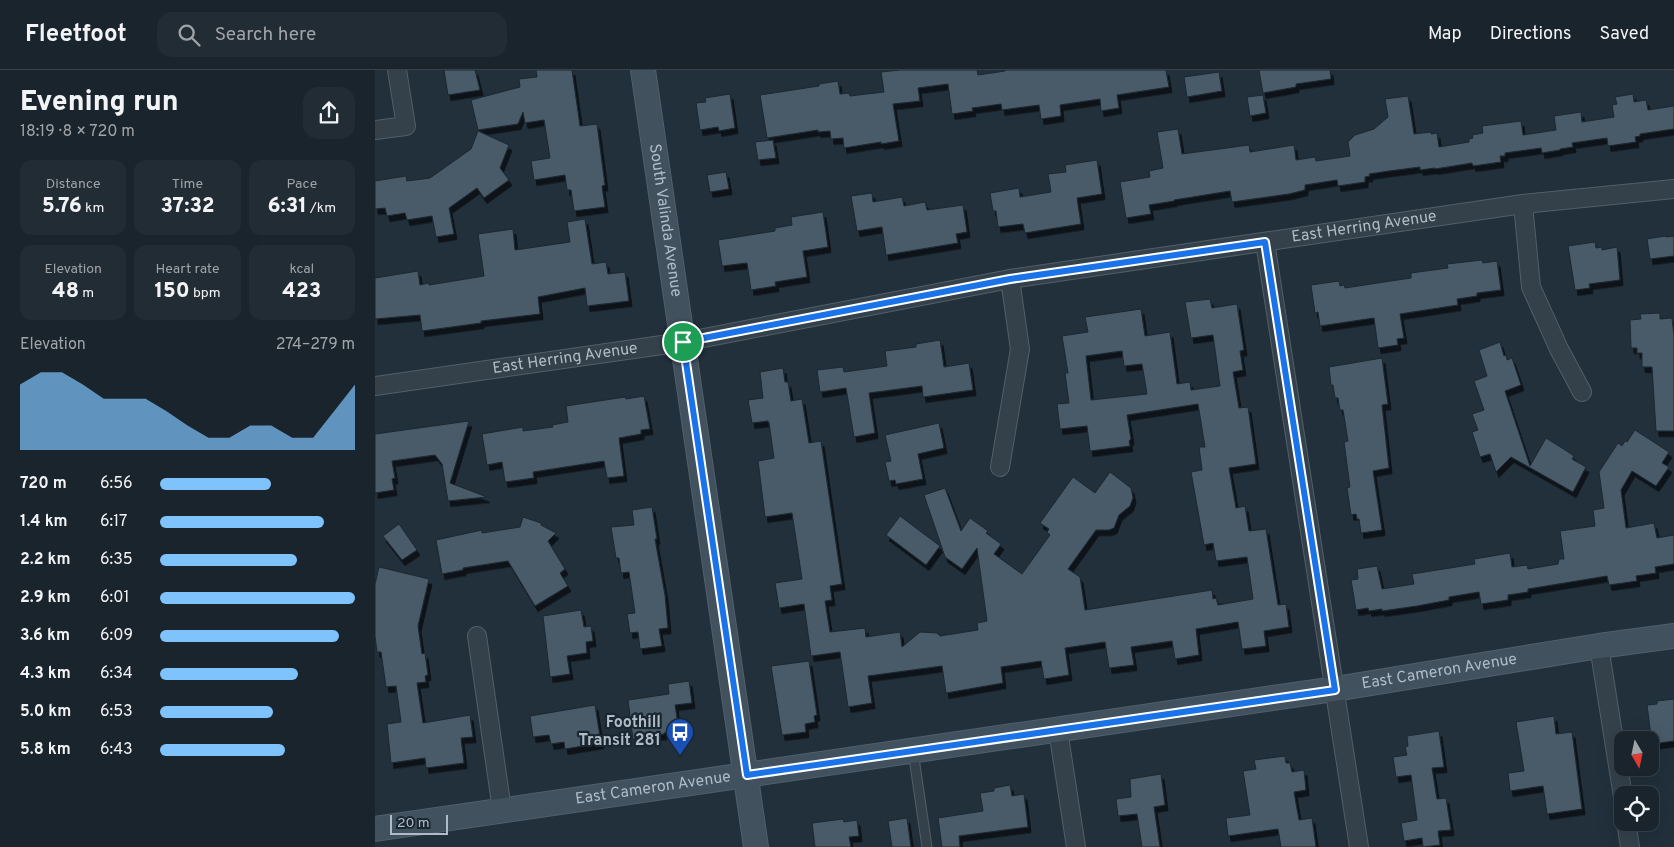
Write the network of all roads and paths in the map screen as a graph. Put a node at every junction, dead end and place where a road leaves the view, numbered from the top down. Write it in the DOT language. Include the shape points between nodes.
graph roads {
  1 [pos="397,70"];
  2 [pos="643,70"];
  3 [pos="375,130"];
  4 [pos="1674,189"];
  5 [pos="1523,204"];
  6 [pos="1265,242"];
  7 [pos="1010,279"];
  8 [pos="683,342"];
  9 [pos="375,386"];
  10 [pos="1582,392"];
  11 [pos="1000,467"];
  12 [pos="477,636"];
  13 [pos="1674,636"];
  14 [pos="1599,646"];
  15 [pos="1335,690"];
  16 [pos="1058,730"];
  17 [pos="913,751"];
  18 [pos="747,775"];
  19 [pos="1621,786"];
  20 [pos="502,810"];
  21 [pos="375,829"];
  22 [pos="1628,831"];
  23 [pos="756,847"];
  24 [pos="927,847"];
  25 [pos="1076,847"];
  26 [pos="1359,847"];
  27 [pos="1630,847"];
  1 -- 3 [label="street" via="405,126"];
  2 -- 8 [label="main road, South Valinda Avenue"];
  4 -- 5 [label="street, East Herring Avenue"];
  5 -- 6 [label="street, East Herring Avenue"];
  5 -- 10 [label="street" via="1531,287"];
  6 -- 7 [label="street, East Herring Avenue"];
  6 -- 15 [label="street"];
  7 -- 8 [label="street, East Herring Avenue"];
  7 -- 11 [label="street" via="1020,349"];
  8 -- 9 [label="street, East Herring Avenue"];
  8 -- 18 [label="main road, South Valinda Avenue"];
  12 -- 20 [label="street"];
  13 -- 14 [label="main road, East Cameron Avenue"];
  14 -- 15 [label="main road, East Cameron Avenue"];
  14 -- 19 [label="street"];
  15 -- 16 [label="main road, East Cameron Avenue"];
  15 -- 26 [label="street"];
  16 -- 17 [label="main road, East Cameron Avenue"];
  16 -- 25 [label="street"];
  17 -- 18 [label="main road, East Cameron Avenue"];
  17 -- 24 [label="lane"];
  18 -- 20 [label="main road, East Cameron Avenue"];
  18 -- 23 [label="main road, South Valinda Avenue"];
  20 -- 21 [label="main road, East Cameron Avenue"];
  22 -- 27 [label="street"];
}
